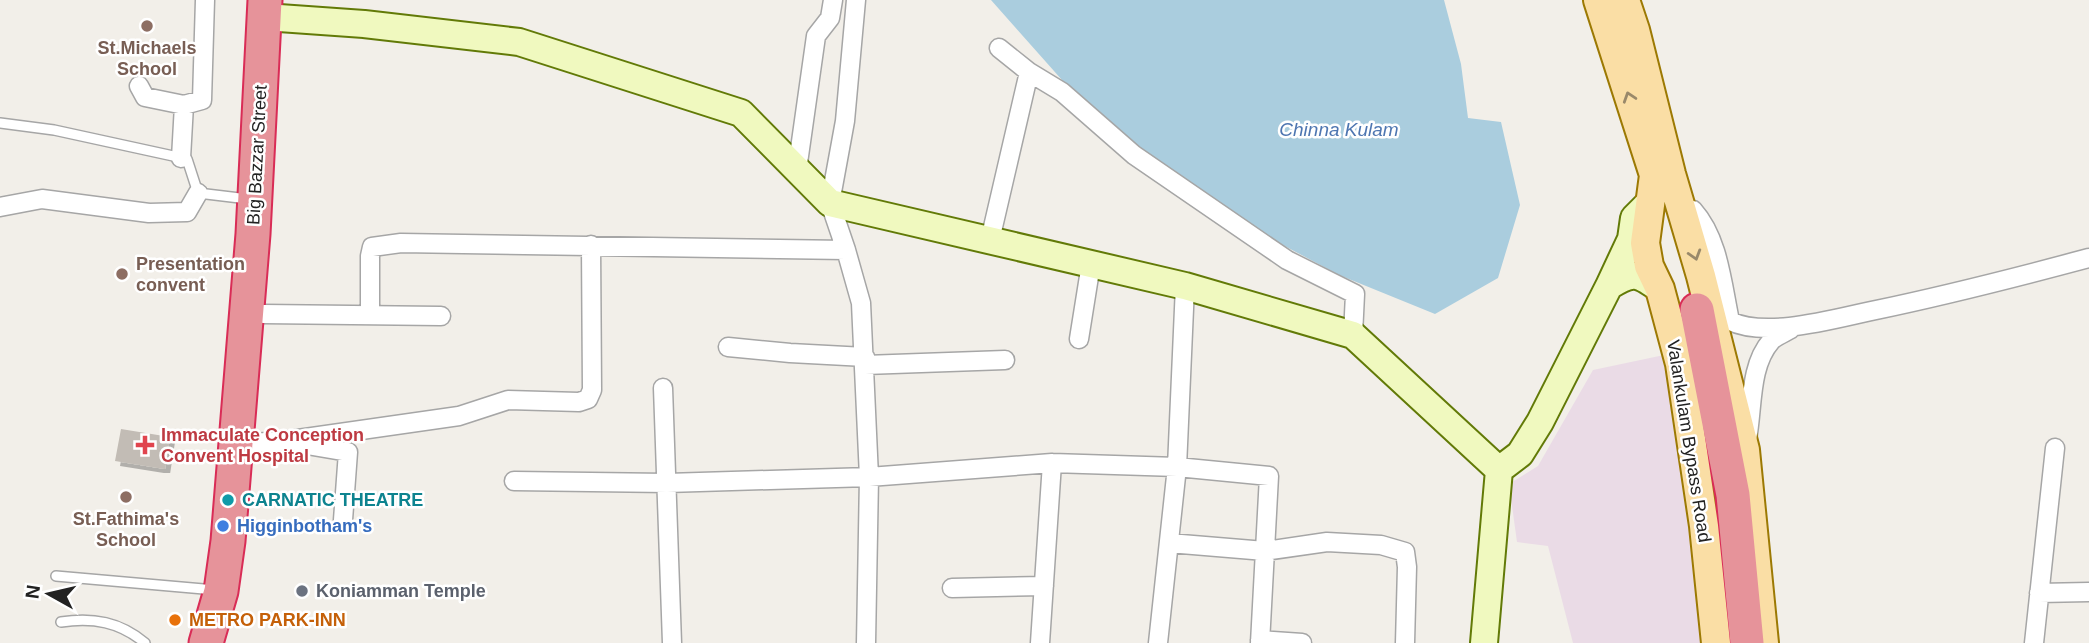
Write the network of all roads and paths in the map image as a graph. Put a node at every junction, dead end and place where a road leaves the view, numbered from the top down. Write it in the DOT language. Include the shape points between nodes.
graph roads {
  1 [pos="205,0"];
  2 [pos="833,0"];
  3 [pos="856,0"];
  4 [pos="1598,0"];
  5 [pos="1625,0"];
  6 [pos="274,9"];
  7 [pos="999,48"];
  8 [pos="1028,72"];
  9 [pos="139,86"];
  10 [pos="184,104"];
  11 [pos="0,123"];
  12 [pos="181,158"];
  13 [pos="797,170"];
  14 [pos="1658,192"];
  15 [pos="198,193"];
  16 [pos="253,200"];
  17 [pos="830,203"];
  18 [pos="0,206"];
  19 [pos="1681,210"];
  20 [pos="990,240"];
  21 [pos="591,245"];
  22 [pos="846,250"];
  23 [pos="2089,258"];
  24 [pos="1091,264"];
  25 [pos="1185,286"];
  26 [pos="1609,286"];
  27 [pos="1680,303"];
  28 [pos="262,314"];
  29 [pos="370,315"];
  30 [pos="441,316"];
  31 [pos="1794,327"];
  32 [pos="1353,335"];
  33 [pos="1079,339"];
  34 [pos="728,347"];
  35 [pos="1006,360"];
  36 [pos="865,361"];
  37 [pos="663,388"];
  38 [pos="268,442"];
  39 [pos="2055,448"];
  40 [pos="1745,450"];
  41 [pos="1052,463"];
  42 [pos="1177,467"];
  43 [pos="1499,470"];
  44 [pos="869,477"];
  45 [pos="514,481"];
  46 [pos="667,483"];
  47 [pos="344,520"];
  48 [pos="1169,543"];
  49 [pos="1265,551"];
  50 [pos="56,576"];
  51 [pos="1044,586"];
  52 [pos="952,588"];
  53 [pos="220,590"];
  54 [pos="2089,592"];
  55 [pos="2039,593"];
  56 [pos="61,622"];
  57 [pos="1260,641"];
  58 [pos="145,643"];
  59 [pos="206,643"];
  60 [pos="230,643"];
  61 [pos="672,643"];
  62 [pos="866,643"];
  63 [pos="1040,643"];
  64 [pos="1158,643"];
  65 [pos="1302,643"];
  66 [pos="1405,643"];
  67 [pos="1484,643"];
  68 [pos="1716,643"];
  69 [pos="1732,643"];
  70 [pos="1747,643"];
  71 [pos="1764,643"];
  72 [pos="2034,643"];
  1 -- 10 [label="street" via="202,100"];
  2 -- 13 [label="street" via="830,18 816,36"];
  3 -- 17 [label="street" via="845,121"];
  14 -- 4 [label="main road, Valankulam Bypass Road, one-way"];
  5 -- 14 [label="main road, Valankulam Bypass Road" via="1635,30"];
  6 -- 13 [label="street" via="519,42 741,113"];
  6 -- 16 [label="highway, Big Bazzar Street"];
  6 -- 28 [label="highway, Big Bazzar Street"];
  7 -- 8 [label="street"];
  8 -- 20 [label="street"];
  8 -- 32 [label="street" via="1062,92 1134,155 1276,252 1355,294"];
  9 -- 10 [label="street" via="145,97"];
  10 -- 12 [label="street"];
  11 -- 12 [label="lane"];
  12 -- 15 [label="lane" via="187,159"];
  13 -- 17 [label="street"];
  14 -- 19 [label="main road, Valankulam Bypass Road"];
  14 -- 26 [label="street" via="1634,218 1631,239"];
  14 -- 27 [label="main road, Valankulam Bypass Road" via="1645,243 1649,266"];
  15 -- 16 [label="lane"];
  15 -- 18 [label="street" via="187,212 149,213 42,199"];
  16 -- 53 [label="highway, Big Bazzar Street" via="228,541"];
  17 -- 20 [label="street"];
  17 -- 22 [label="street"];
  19 -- 27 [label="main road, Valankulam Bypass Road, one-way"];
  19 -- 31 [label="street" via="1693,209 1704,222 1730,321 1742,327"];
  20 -- 24 [label="street"];
  21 -- 22 [label="street"];
  21 -- 29 [label="street" via="401,243 372,247"];
  21 -- 38 [label="street" via="592,390 588,399 508,400 459,416"];
  22 -- 36 [label="street" via="861,303"];
  23 -- 31 [label="street" via="1975,290"];
  24 -- 25 [label="street"];
  24 -- 33 [label="street"];
  25 -- 32 [label="street"];
  25 -- 42 [label="street"];
  26 -- 27 [label="street" via="1627,275 1639,275"];
  26 -- 43 [label="street" via="1534,433 1520,454"];
  27 -- 40 [label="main road, Valankulam Bypass Road"];
  27 -- 68 [label="main road, Valankulam Bypass Road" via="1680,364"];
  27 -- 69 [label="highway" via="1717,496"];
  27 -- 70 [label="highway" via="1733,495"];
  28 -- 29 [label="street"];
  28 -- 38 [label="highway, Big Bazzar Street"];
  29 -- 30 [label="street"];
  31 -- 40 [label="street" via="1773,339 1762,354"];
  32 -- 43 [label="street"];
  34 -- 36 [label="street"];
  35 -- 36 [label="street"];
  36 -- 44 [label="street"];
  37 -- 46 [label="street"];
  38 -- 47 [label="street" via="348,453"];
  38 -- 60 [label="highway, Big Bazzar Street" via="243,542"];
  39 -- 55 [label="street"];
  40 -- 71 [label="main road, Valankulam Bypass Road"];
  41 -- 42 [label="street"];
  41 -- 44 [label="street"];
  41 -- 51 [label="street"];
  42 -- 48 [label="street"];
  42 -- 49 [label="street" via="1269,476"];
  43 -- 67 [label="street"];
  44 -- 46 [label="street"];
  44 -- 62 [label="street"];
  45 -- 46 [label="street"];
  46 -- 61 [label="street"];
  48 -- 49 [label="street"];
  48 -- 64 [label="street"];
  49 -- 57 [label="street"];
  49 -- 66 [label="street" via="1327,542 1381,545 1405,552"];
  50 -- 53 [label="lane"];
  51 -- 52 [label="street"];
  51 -- 63 [label="street"];
  53 -- 59 [label="highway, Big Bazzar Street"];
  54 -- 55 [label="street"];
  55 -- 72 [label="street"];
  56 -- 58 [label="lane" via="91,619 112,623"];
  57 -- 65 [label="street"];
}
